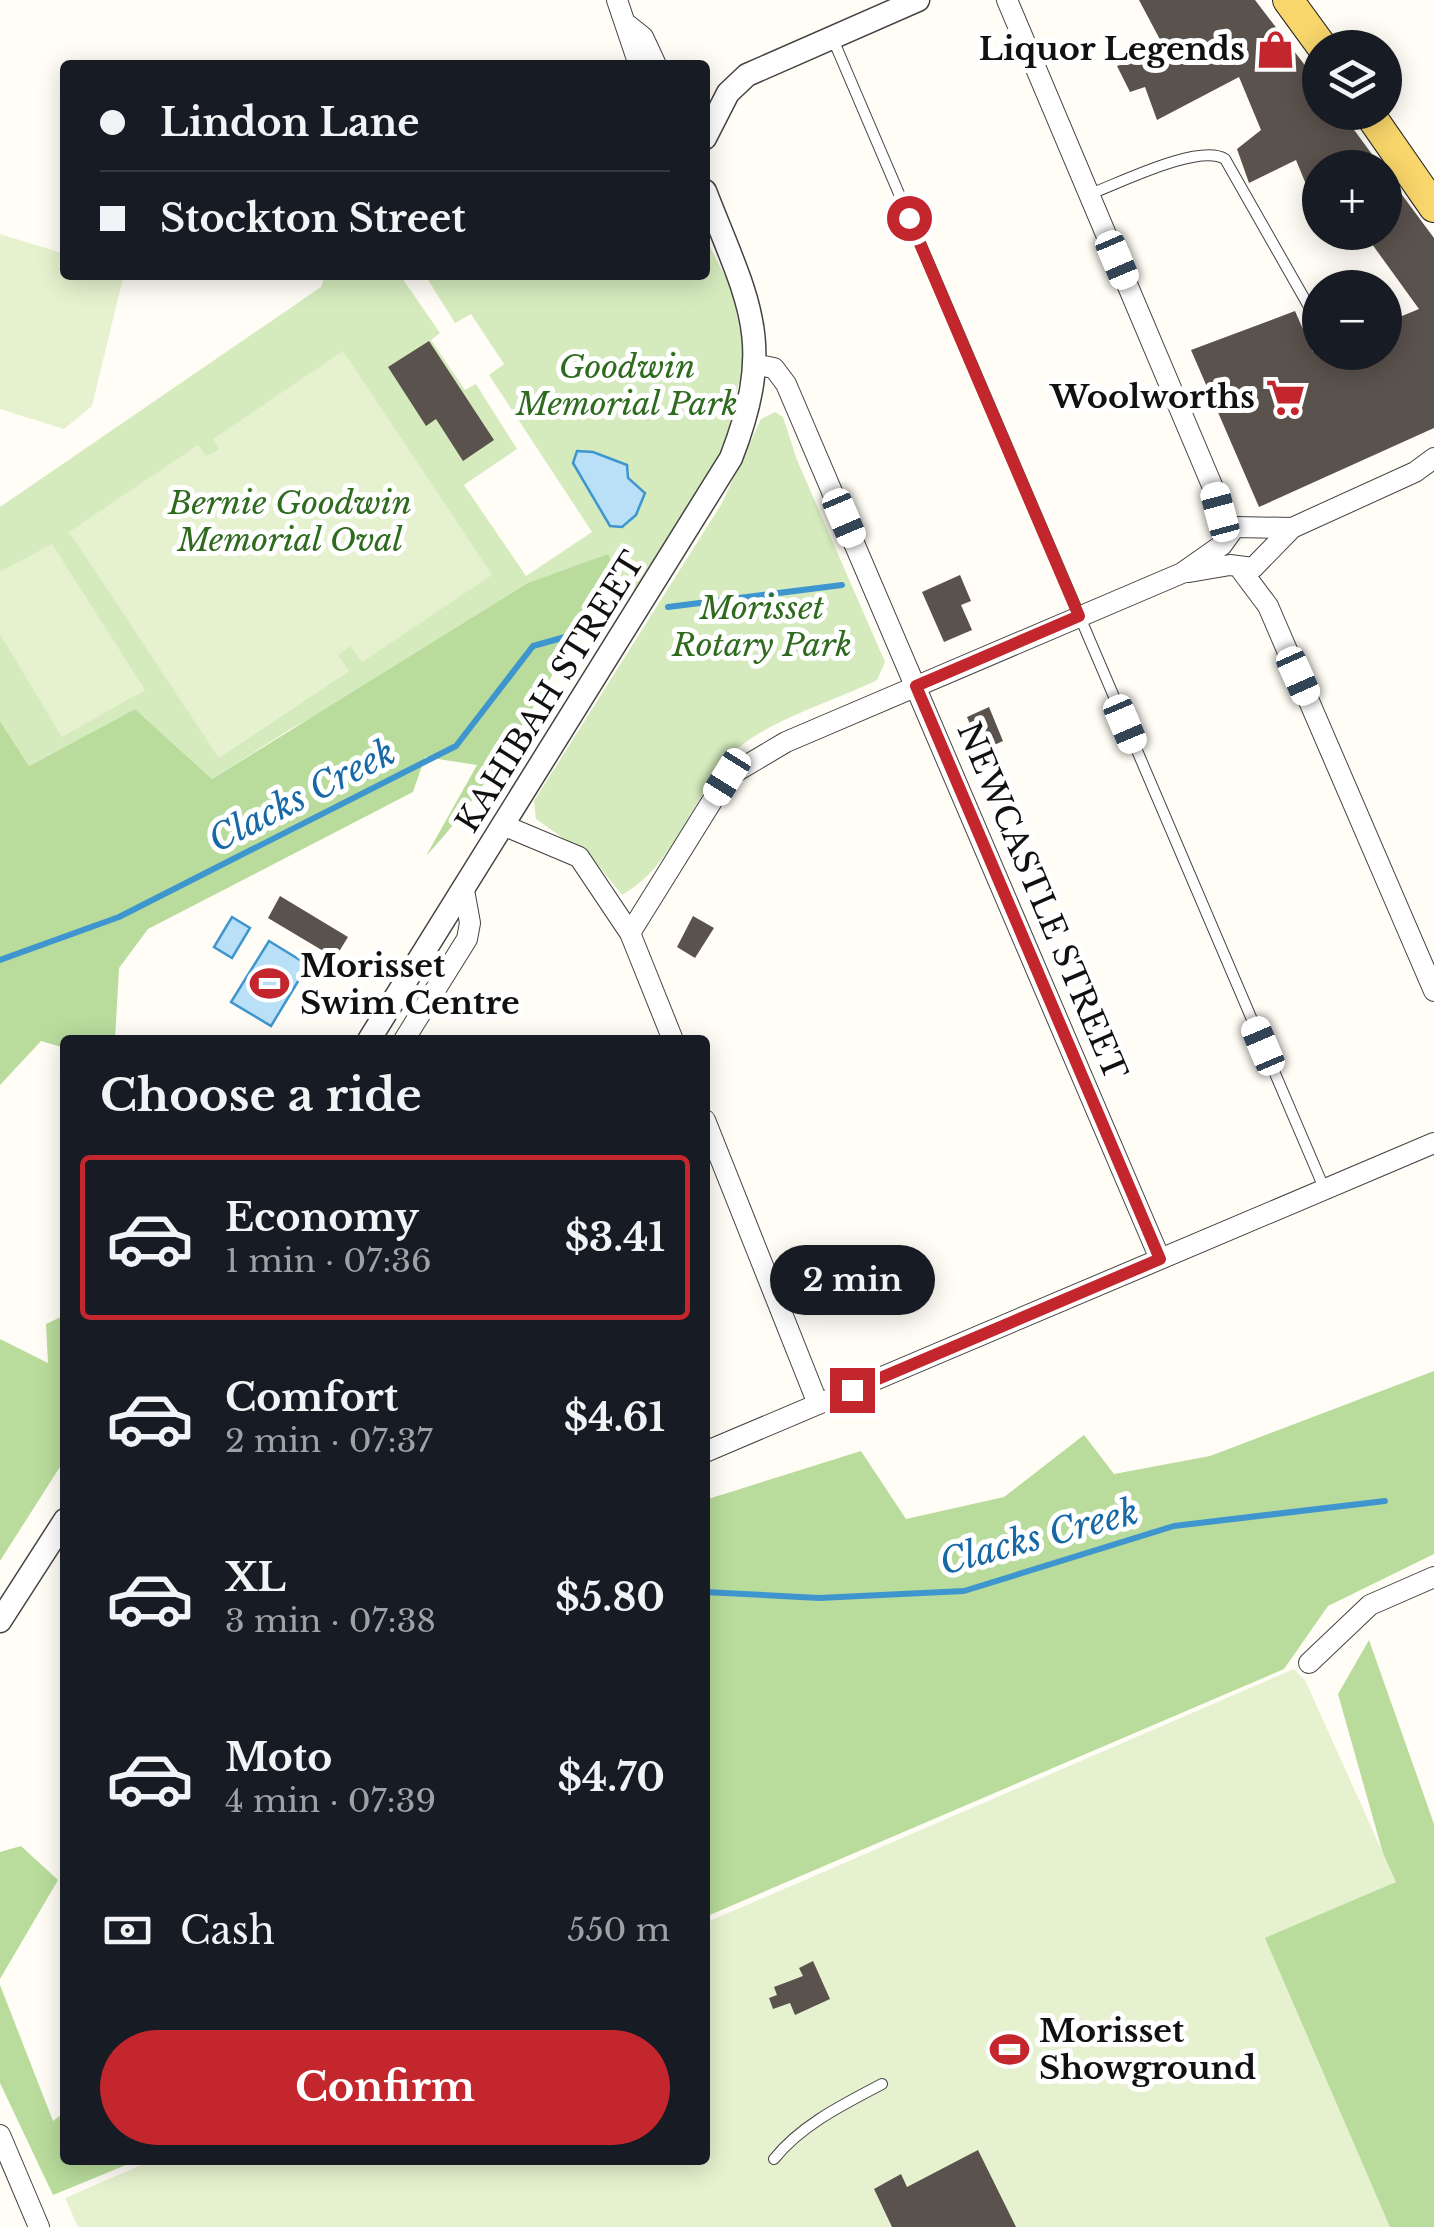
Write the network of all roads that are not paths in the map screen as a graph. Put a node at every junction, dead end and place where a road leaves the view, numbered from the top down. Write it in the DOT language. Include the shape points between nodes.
graph roads {
  1 [pos="617,0"];
  2 [pos="918,0"];
  3 [pos="1007,0"];
  4 [pos="1288,0"];
  5 [pos="628,25"];
  6 [pos="1310,30"];
  7 [pos="832,37"];
  8 [pos="637,60"];
  9 [pos="654,60"];
  10 [pos="711,108"];
  11 [pos="1381,130"];
  12 [pos="1390,130"];
  13 [pos="1434,184"];
  14 [pos="1089,195"];
  15 [pos="710,204"];
  16 [pos="1434,207"];
  17 [pos="1302,294"];
  18 [pos="758,365"];
  19 [pos="1434,458"];
  20 [pos="1424,472"];
  21 [pos="1214,490"];
  22 [pos="1251,527"];
  23 [pos="1292,528"];
  24 [pos="1224,539"];
  25 [pos="1264,555"];
  26 [pos="1236,568"];
  27 [pos="1182,573"];
  28 [pos="1268,606"];
  29 [pos="1079,616"];
  30 [pos="916,686"];
  31 [pos="505,826"];
  32 [pos="464,890"];
  33 [pos="630,932"];
  34 [pos="1434,991"];
  35 [pos="372,1035"];
  36 [pos="407,1035"];
  37 [pos="671,1035"];
  38 [pos="710,1133"];
  39 [pos="1434,1143"];
  40 [pos="1324,1190"];
  41 [pos="1160,1259"];
  42 [pos="818,1404"];
  43 [pos="710,1450"];
  44 [pos="60,1528"];
  45 [pos="1434,1577"];
  46 [pos="0,1621"];
  47 [pos="1309,1663"];
  48 [pos="882,2084"];
  49 [pos="0,2135"];
  50 [pos="774,2159"];
  51 [pos="39,2227"];
  1 -- 5 [label="street"];
  2 -- 7 [label="street"];
  3 -- 14 [label="street"];
  4 -- 6 [label="main road"];
  5 -- 8 [label="street"];
  5 -- 9 [label="street"];
  7 -- 10 [label="street" via="737,82"];
  7 -- 29 [label="lane"];
  11 -- 16 [label="main road"];
  12 -- 13 [label="main road"];
  14 -- 17 [label="lane" via="1198,154 1218,154"];
  14 -- 21 [label="street"];
  15 -- 18 [label="street" via="745,296"];
  18 -- 30 [label="street, NEWCASTLE STREET" via="774,368 786,384"];
  18 -- 31 [label="street, KAHIBAH STREET" via="722,478"];
  19 -- 20 [label="street"];
  20 -- 23 [label="street"];
  21 -- 22 [label="street"];
  21 -- 24 [label="street"];
  22 -- 23 [label="street"];
  22 -- 24 [label="street"];
  22 -- 25 [label="street"];
  23 -- 25 [label="street"];
  24 -- 26 [label="street"];
  24 -- 27 [label="street"];
  25 -- 26 [label="street"];
  25 -- 28 [label="street"];
  26 -- 27 [label="street"];
  26 -- 28 [label="street"];
  27 -- 29 [label="street"];
  28 -- 34 [label="street"];
  29 -- 30 [label="street"];
  29 -- 40 [label="lane"];
  30 -- 33 [label="street" via="786,742 727,777"];
  30 -- 41 [label="street, NEWCASTLE STREET"];
  31 -- 32 [label="street, KAHIBAH STREET"];
  31 -- 33 [label="street" via="579,856"];
  32 -- 35 [label="street, KAHIBAH STREET"];
  32 -- 36 [label="street" via="467,938"];
  33 -- 37 [label="street"];
  38 -- 42 [label="street"];
  39 -- 40 [label="street"];
  40 -- 41 [label="street"];
  41 -- 42 [label="street"];
  42 -- 43 [label="street"];
  44 -- 46 [label="street"];
  45 -- 47 [label="street" via="1370,1605"];
  48 -- 50 [label="lane" via="834,2110"];
  49 -- 51 [label="street"];
}
